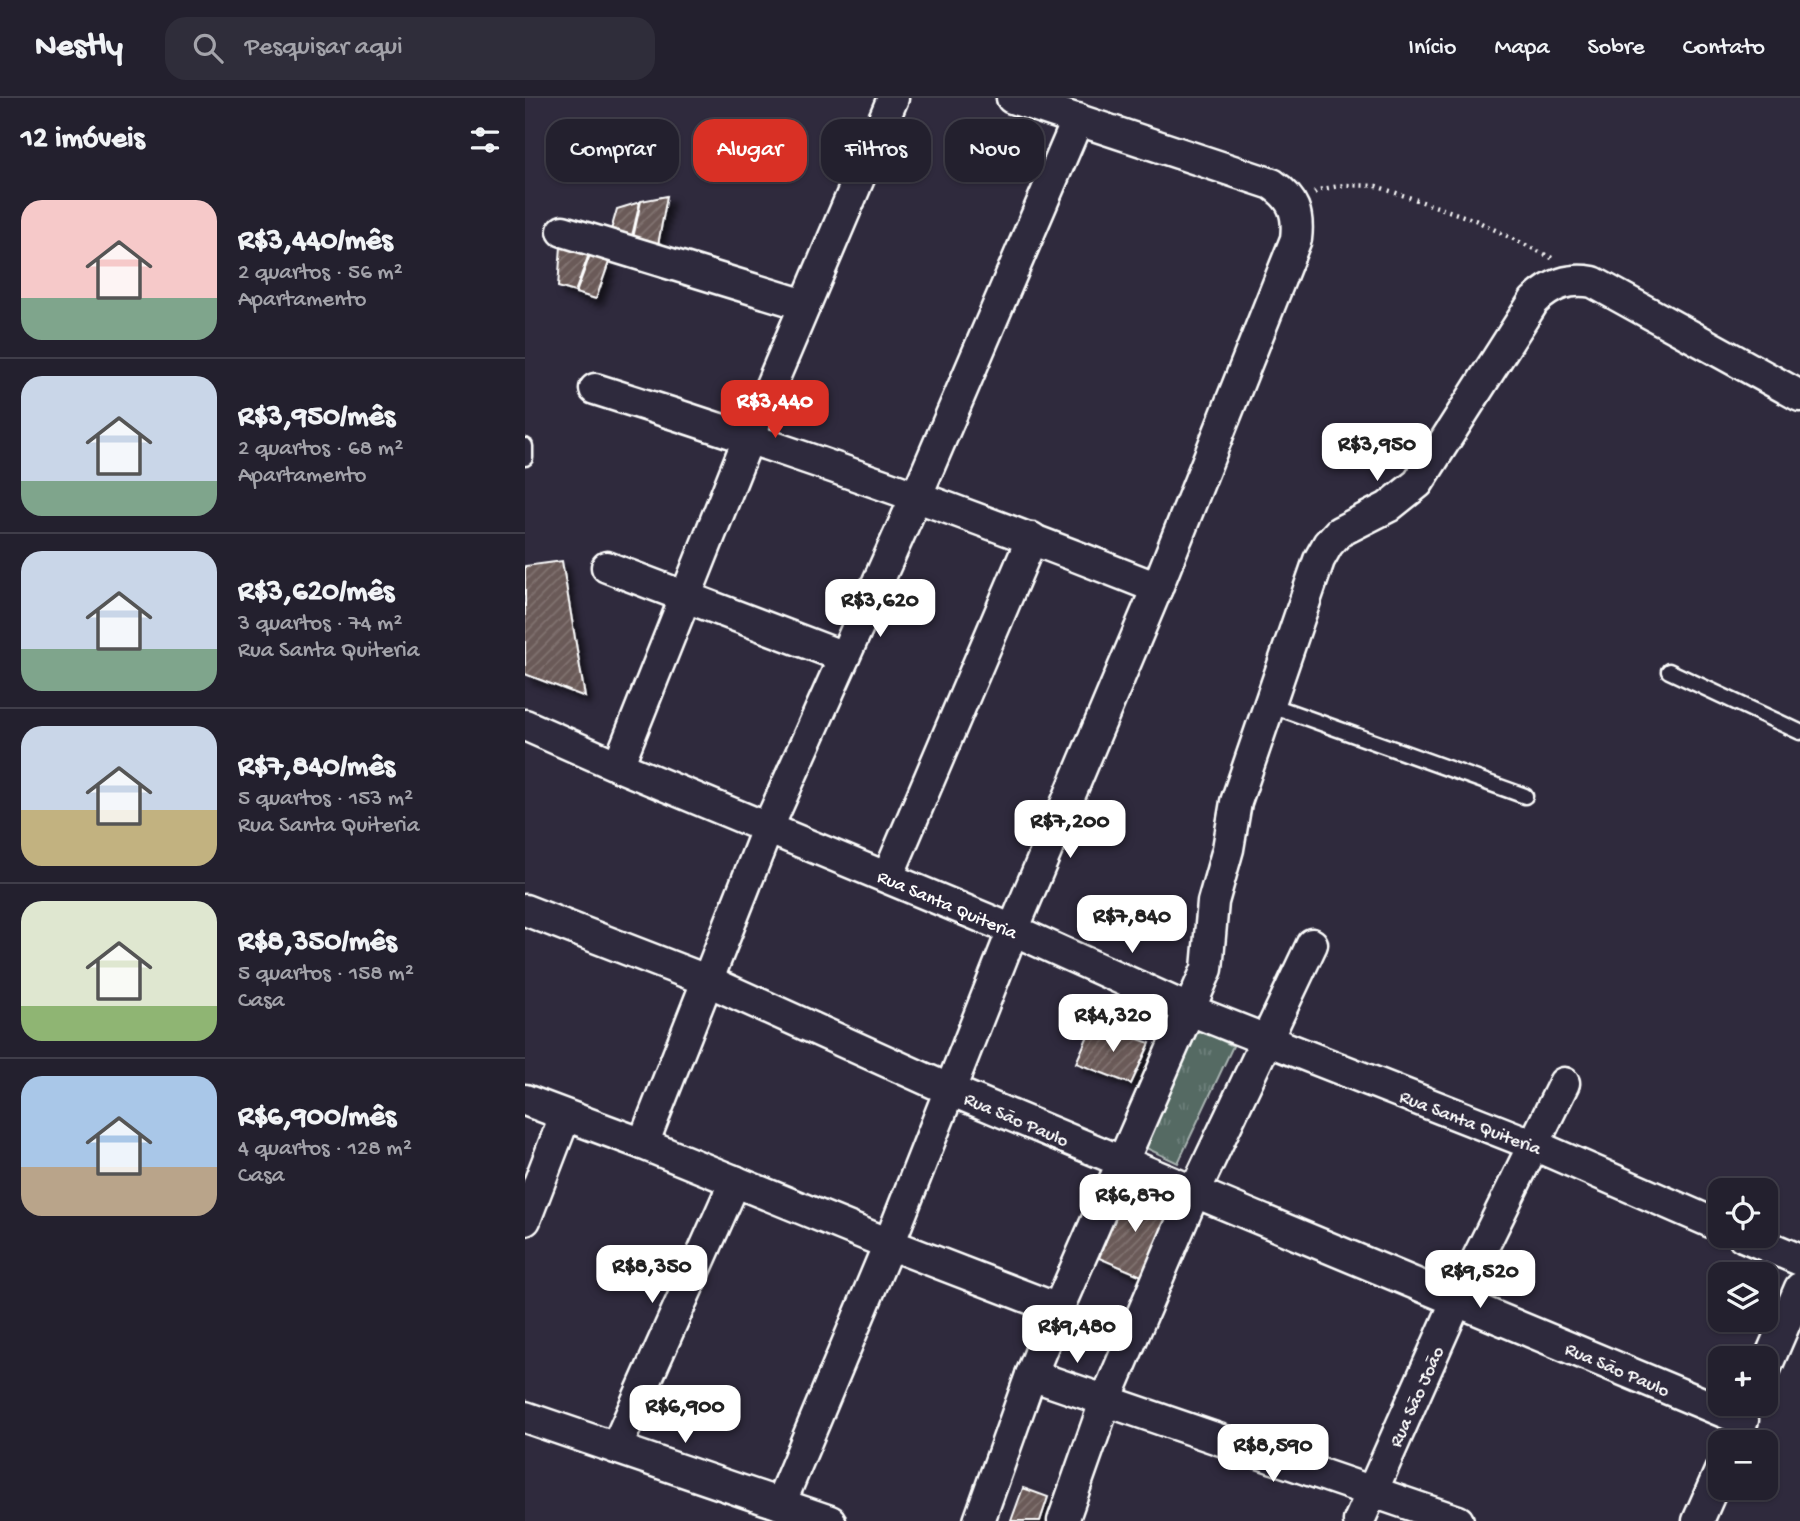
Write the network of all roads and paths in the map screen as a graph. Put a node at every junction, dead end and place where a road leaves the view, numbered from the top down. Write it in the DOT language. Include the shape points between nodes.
graph roads {
  1 [pos="893,98"];
  2 [pos="1012,98"];
  3 [pos="1078,119"];
  4 [pos="1294,209"];
  5 [pos="563,231"];
  6 [pos="1593,282"];
  7 [pos="804,305"];
  8 [pos="595,389"];
  9 [pos="1800,396"];
  10 [pos="749,437"];
  11 [pos="525,446"];
  12 [pos="525,458"];
  13 [pos="916,497"];
  14 [pos="1032,538"];
  15 [pos="607,567"];
  16 [pos="1157,587"];
  17 [pos="686,598"];
  18 [pos="844,657"];
  19 [pos="1669,671"];
  20 [pos="1268,704"];
  21 [pos="525,725"];
  22 [pos="1800,733"];
  23 [pos="618,766"];
  24 [pos="1525,796"];
  25 [pos="768,827"];
  26 [pos="888,877"];
  27 [pos="525,910"];
  28 [pos="1013,930"];
  29 [pos="1312,944"];
  30 [pos="706,981"];
  31 [pos="1190,1010"];
  32 [pos="1267,1041"];
  33 [pos="1564,1083"];
  34 [pos="950,1090"];
  35 [pos="525,1100"];
  36 [pos="565,1116"];
  37 [pos="643,1144"];
  38 [pos="1534,1145"];
  39 [pos="1121,1162"];
  40 [pos="735,1181"];
  41 [pos="1194,1193"];
  42 [pos="525,1220"];
  43 [pos="1708,1221"];
  44 [pos="889,1244"];
  45 [pos="1772,1248"];
  46 [pos="1800,1260"];
  47 [pos="1800,1288"];
  48 [pos="1457,1300"];
  49 [pos="1058,1309"];
  50 [pos="1775,1346"];
  51 [pos="1031,1375"];
  52 [pos="1105,1402"];
  53 [pos="525,1417"];
  54 [pos="1742,1422"];
  55 [pos="616,1448"];
  56 [pos="1372,1490"];
  57 [pos="1708,1498"];
  58 [pos="780,1504"];
  59 [pos="830,1521"];
  60 [pos="979,1521"];
  61 [pos="1063,1521"];
  62 [pos="1359,1521"];
  63 [pos="1458,1521"];
  64 [pos="1698,1521"];
  1 -- 7 [label="street"];
  2 -- 3 [label="street"];
  3 -- 4 [label="street" via="1272,184 1286,194"];
  3 -- 13 [label="street"];
  4 -- 6 [label="path" via="1318,190 1376,186 1486,224"];
  4 -- 16 [label="street" via="1296,239"];
  5 -- 7 [label="street"];
  6 -- 9 [label="street"];
  6 -- 20 [label="street" via="1562,282 1543,292 1418,483 1388,507 1339,532 1328,544"];
  7 -- 10 [label="street"];
  8 -- 10 [label="street"];
  10 -- 13 [label="street"];
  10 -- 17 [label="street"];
  11 -- 12 [label="lane"];
  13 -- 14 [label="street"];
  13 -- 18 [label="street"];
  14 -- 16 [label="street"];
  14 -- 26 [label="street"];
  15 -- 17 [label="street"];
  16 -- 28 [label="street"];
  17 -- 18 [label="street"];
  17 -- 23 [label="street"];
  18 -- 25 [label="street"];
  19 -- 22 [label="lane"];
  20 -- 24 [label="lane"];
  20 -- 31 [label="street" via="1235,802 1213,902 1207,969"];
  21 -- 23 [label="street, Rua Santa Quiteria"];
  23 -- 25 [label="street, Rua Santa Quiteria"];
  25 -- 26 [label="street, Rua Santa Quiteria"];
  25 -- 30 [label="street"];
  26 -- 28 [label="street, Rua Santa Quiteria"];
  27 -- 30 [label="street, Rua São Paulo"];
  28 -- 31 [label="street, Rua Santa Quiteria"];
  28 -- 34 [label="street"];
  29 -- 32 [label="street"];
  30 -- 34 [label="street, Rua São Paulo"];
  30 -- 37 [label="street"];
  31 -- 32 [label="street, Rua Santa Quiteria"];
  31 -- 39 [label="street"];
  32 -- 38 [label="street, Rua Santa Quiteria"];
  32 -- 41 [label="street"];
  33 -- 38 [label="street, Rua São João"];
  34 -- 39 [label="street, Rua São Paulo"];
  34 -- 44 [label="street"];
  35 -- 36 [label="street"];
  36 -- 37 [label="street"];
  36 -- 42 [label="street"];
  37 -- 40 [label="street"];
  38 -- 43 [label="street, Rua Santa Quiteria"];
  38 -- 48 [label="street, Rua São João"];
  39 -- 41 [label="street, Rua São Paulo"];
  39 -- 49 [label="street"];
  40 -- 44 [label="street"];
  40 -- 55 [label="street"];
  41 -- 48 [label="street, Rua São Paulo"];
  41 -- 52 [label="street"];
  44 -- 49 [label="street"];
  44 -- 58 [label="street"];
  45 -- 46 [label="street"];
  47 -- 50 [label="street"];
  48 -- 54 [label="street, Rua São Paulo"];
  48 -- 56 [label="street, Rua São João"];
  49 -- 51 [label="street"];
  51 -- 52 [label="street"];
  51 -- 60 [label="street"];
  52 -- 56 [label="street"];
  52 -- 61 [label="street"];
  53 -- 55 [label="street"];
  55 -- 58 [label="street"];
  56 -- 62 [label="street, Rua São João"];
  56 -- 63 [label="street"];
  57 -- 64 [label="street"];
  58 -- 59 [label="street"];
}
